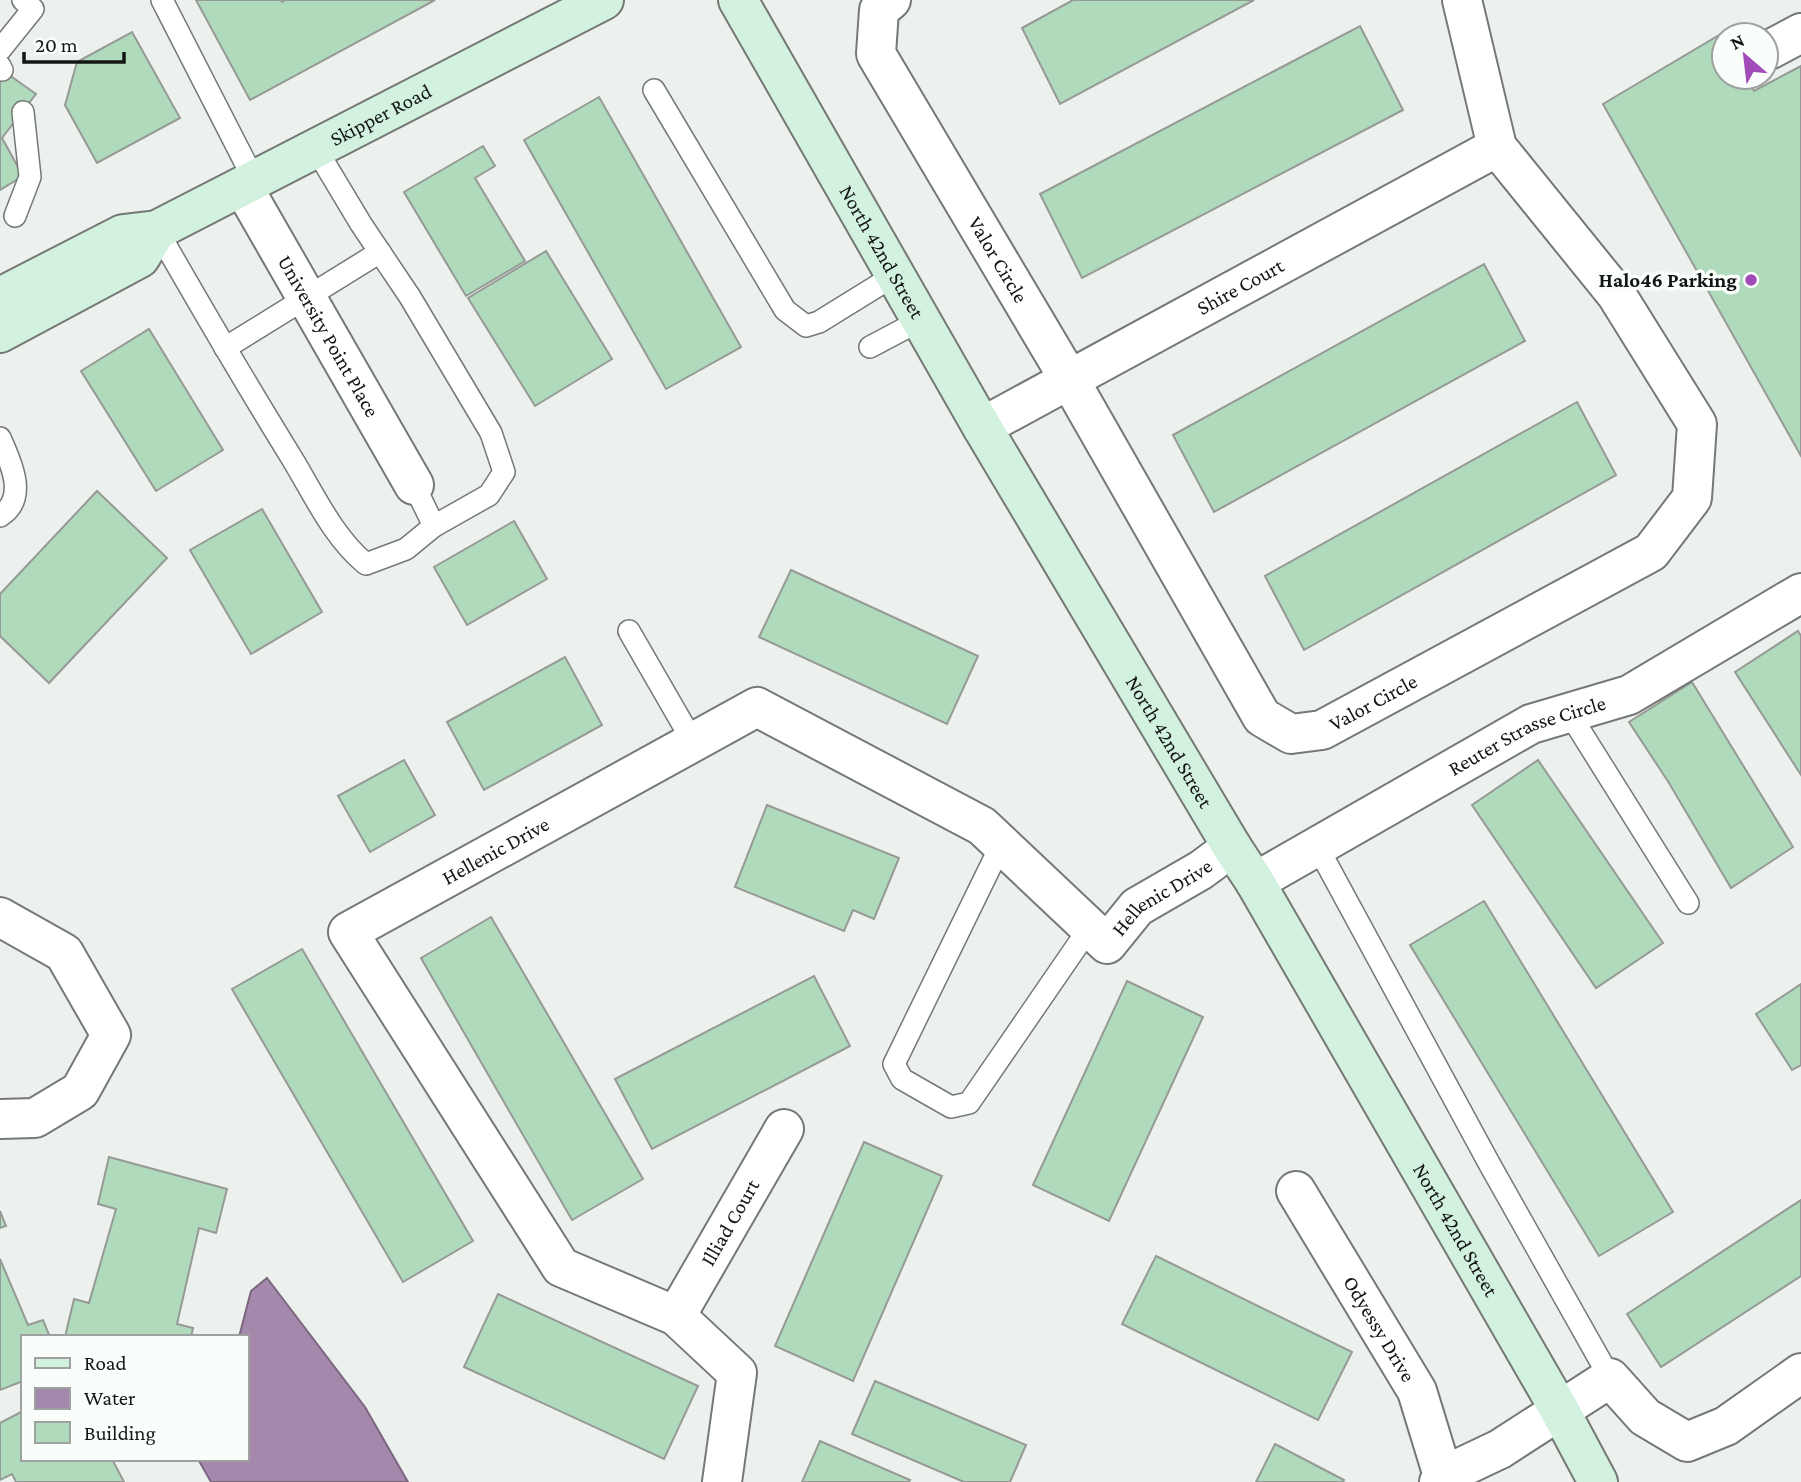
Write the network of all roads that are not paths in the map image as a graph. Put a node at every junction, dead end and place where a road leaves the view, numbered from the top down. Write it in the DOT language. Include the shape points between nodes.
graph roads {
  1 [pos="162,0"];
  2 [pos="604,0"];
  3 [pos="738,0"];
  4 [pos="891,0"];
  5 [pos="1462,0"];
  6 [pos="35,3"];
  7 [pos="1,62"];
  8 [pos="654,90"];
  9 [pos="23,112"];
  10 [pos="1497,147"];
  11 [pos="316,149"];
  12 [pos="13,182"];
  13 [pos="243,187"];
  14 [pos="157,230"];
  15 [pos="380,252"];
  16 [pos="895,275"];
  17 [pos="0,297"];
  18 [pos="306,297"];
  19 [pos="921,320"];
  20 [pos="0,333"];
  21 [pos="870,346"];
  22 [pos="225,348"];
  23 [pos="1069,379"];
  24 [pos="982,427"];
  25 [pos="0,438"];
  26 [pos="414,485"];
  27 [pos="0,516"];
  28 [pos="434,526"];
  29 [pos="1801,593"];
  30 [pos="629,631"];
  31 [pos="1569,713"];
  32 [pos="692,742"];
  33 [pos="1001,845"];
  34 [pos="1317,846"];
  35 [pos="1232,847"];
  36 [pos="1255,882"];
  37 [pos="1688,902"];
  38 [pos="0,917"];
  39 [pos="1090,927"];
  40 [pos="0,1119"];
  41 [pos="784,1129"];
  42 [pos="1296,1191"];
  43 [pos="676,1316"];
  44 [pos="1801,1373"];
  45 [pos="1610,1378"];
  46 [pos="1559,1409"];
  47 [pos="1441,1479"];
  48 [pos="722,1482"];
  49 [pos="1598,1482"];
  1 -- 13 [label="lane" via="248,167"];
  2 -- 11 [label="street, Skipper Road"];
  3 -- 16 [label="street, North 42nd Street"];
  4 -- 23 [label="street, Valor Circle" via="879,10 876,54"];
  5 -- 10 [label="street, Valor Circle"];
  6 -- 7 [label="lane"];
  8 -- 16 [label="lane" via="786,310 806,326"];
  9 -- 12 [label="lane" via="30,177 15,216"];
  10 -- 23 [label="street, Shire Court"];
  10 -- 23 [label="street, Valor Circle" via="1616,294 1698,424 1692,498 1651,552 1322,730 1291,734 1262,717"];
  11 -- 13 [label="street, Skipper Road"];
  11 -- 15 [label="lane"];
  13 -- 14 [label="street, Skipper Road"];
  13 -- 18 [label="street, University Point Place"];
  14 -- 17 [label="street, Skipper Road" via="123,234"];
  14 -- 20 [label="street" via="140,258"];
  14 -- 22 [label="lane"];
  15 -- 18 [label="lane"];
  15 -- 28 [label="lane" via="491,433 504,472 489,495"];
  16 -- 19 [label="street, North 42nd Street"];
  18 -- 22 [label="lane"];
  18 -- 26 [label="street, University Point Place"];
  19 -- 21 [label="lane"];
  19 -- 24 [label="street, North 42nd Street"];
  22 -- 28 [label="lane" via="325,512 352,552 366,564 406,549"];
  23 -- 24 [label="street, Shire Court"];
  24 -- 35 [label="street, North 42nd Street"];
  25 -- 27 [label="lane" via="16,473 14,497"];
  26 -- 28 [label="lane"];
  29 -- 31 [label="street, Reuter Strasse Circle" via="1629,695"];
  30 -- 32 [label="lane"];
  31 -- 34 [label="street, Reuter Strasse Circle" via="1531,724"];
  31 -- 37 [label="lane"];
  32 -- 33 [label="street, Hellenic Drive" via="757,706 982,826"];
  32 -- 43 [label="street, Hellenic Drive" via="348,932 561,1267"];
  33 -- 39 [label="street, Hellenic Drive"];
  33 -- 39 [label="lane" via="894,1064 902,1079 951,1107 969,1102"];
  34 -- 36 [label="street, Reuter Strasse Circle"];
  34 -- 45 [label="lane"];
  35 -- 36 [label="street, North 42nd Street"];
  35 -- 39 [label="street, Hellenic Drive" via="1137,907 1107,944"];
  36 -- 46 [label="street, North 42nd Street"];
  38 -- 40 [label="street" via="64,953 111,1035 79,1091 35,1118"];
  41 -- 43 [label="street, Illiad Court"];
  42 -- 47 [label="street, Odyessy Drive" via="1417,1391"];
  43 -- 48 [label="street, Hellenic Drive" via="737,1373"];
  44 -- 45 [label="street" via="1726,1426 1687,1442 1644,1417"];
  45 -- 46 [label="street"];
  46 -- 47 [label="street"];
  46 -- 49 [label="street, North 42nd Street"];
}
